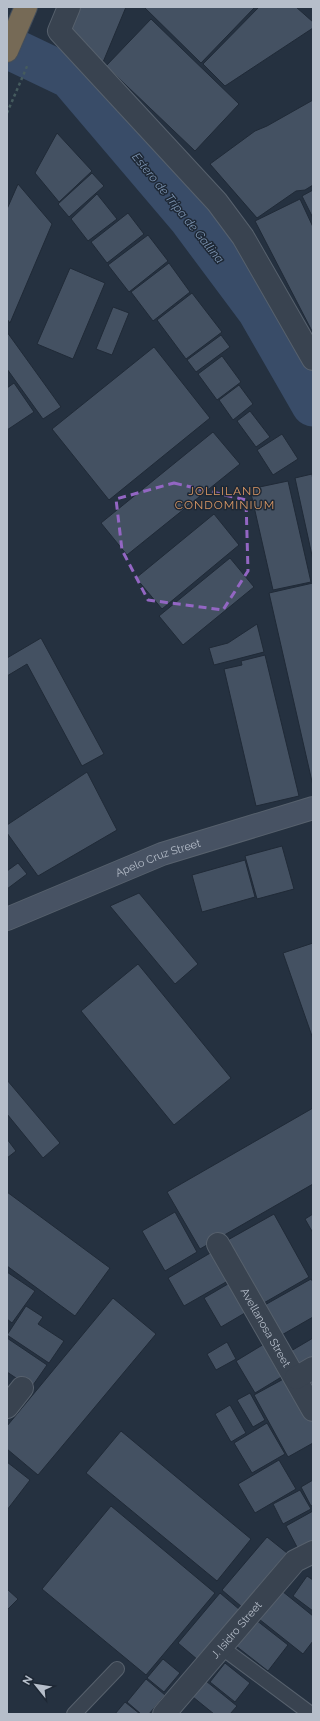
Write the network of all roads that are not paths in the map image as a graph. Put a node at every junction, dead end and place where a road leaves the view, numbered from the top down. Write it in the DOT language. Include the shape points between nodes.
graph roads {
  1 [pos="26,7"];
  2 [pos="69,7"];
  3 [pos="7,51"];
  4 [pos="313,359"];
  5 [pos="313,808"];
  6 [pos="7,920"];
  7 [pos="218,1244"];
  8 [pos="304,1373"];
  9 [pos="22,1388"];
  10 [pos="7,1407"];
  11 [pos="313,1410"];
  12 [pos="313,1552"];
  13 [pos="221,1647"];
  14 [pos="117,1669"];
  15 [pos="74,1714"];
  16 [pos="164,1714"];
  17 [pos="311,1714"];
  1 -- 3 [label="highway"];
  2 -- 4 [label="street" via="59,31 217,202 243,237"];
  5 -- 6 [label="street, Apelo Cruz Street" via="162,854"];
  7 -- 8 [label="street, Avellanosa Street"];
  8 -- 11 [label="street, Avellanosa Street"];
  9 -- 10 [label="street"];
  12 -- 13 [label="street, J. Isidro Street" via="295,1562"];
  13 -- 16 [label="street, J. Isidro Street"];
  13 -- 17 [label="lane"];
  14 -- 15 [label="lane"];
}
